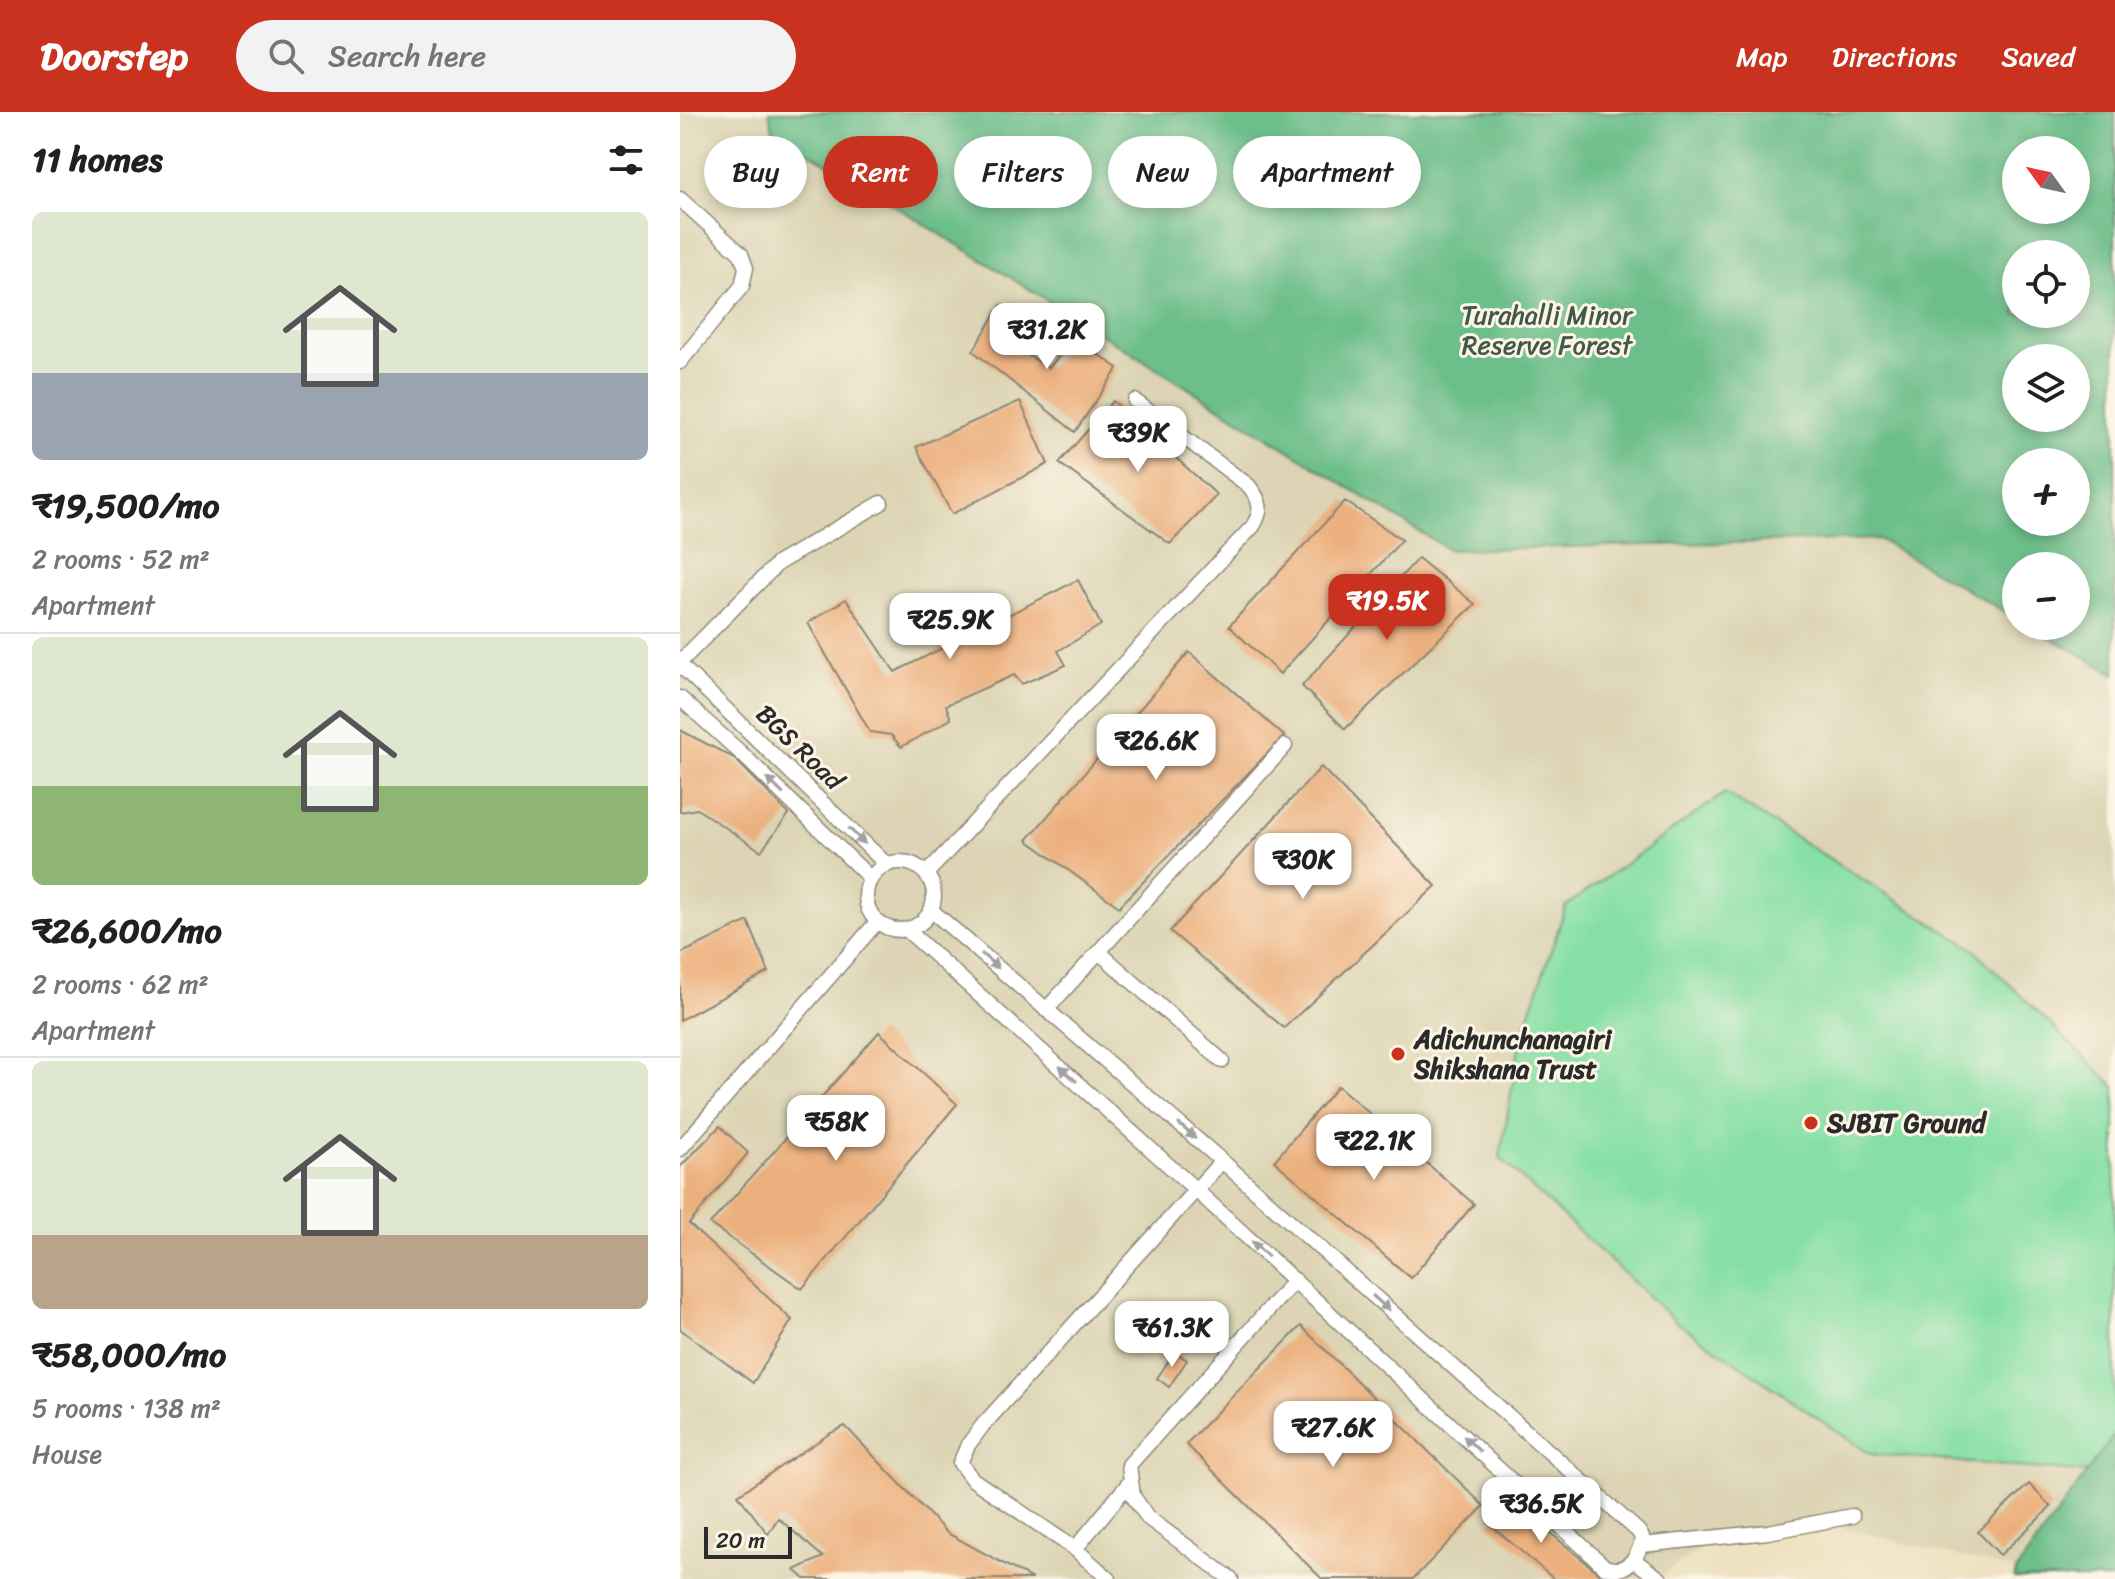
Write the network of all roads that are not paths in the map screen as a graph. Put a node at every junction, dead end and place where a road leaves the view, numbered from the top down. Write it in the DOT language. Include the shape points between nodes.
graph roads {
  1 [pos="680,199"];
  2 [pos="680,362"];
  3 [pos="1135,401"];
  4 [pos="881,503"];
  5 [pos="680,664"];
  6 [pos="680,698"];
  7 [pos="1285,746"];
  8 [pos="887,865"];
  9 [pos="926,874"];
  10 [pos="871,879"];
  11 [pos="931,910"];
  12 [pos="877,922"];
  13 [pos="907,930"];
  14 [pos="1099,952"];
  15 [pos="1046,1010"];
  16 [pos="1222,1061"];
  17 [pos="680,1149"];
  18 [pos="1222,1161"];
  19 [pos="1196,1190"];
  20 [pos="1295,1280"];
  21 [pos="1130,1482"];
  22 [pos="1852,1516"];
  23 [pos="1642,1545"];
  24 [pos="1075,1549"];
  25 [pos="1635,1561"];
  26 [pos="1109,1579"];
  27 [pos="1231,1579"];
  28 [pos="1660,1579"];
  1 -- 2 [label="lane" via="741,254 746,268 742,286"];
  3 -- 9 [label="lane" via="1249,486 1260,500 1259,515"];
  4 -- 5 [label="lane" via="778,563"];
  5 -- 8 [label="lane, BGS Road, one-way"];
  10 -- 6 [label="lane, BGS Road, one-way"];
  7 -- 14 [label="lane"];
  8 -- 9 [label="lane" via="909,863"];
  8 -- 10 [label="lane"];
  9 -- 11 [label="lane" via="933,891"];
  10 -- 12 [label="lane" via="866,902"];
  11 -- 13 [label="lane"];
  11 -- 15 [label="lane, one-way"];
  12 -- 13 [label="lane"];
  12 -- 17 [label="lane"];
  19 -- 13 [label="lane, one-way"];
  14 -- 15 [label="lane"];
  14 -- 16 [label="lane"];
  15 -- 18 [label="lane, one-way"];
  18 -- 19 [label="lane"];
  18 -- 23 [label="lane, one-way" via="1638,1531"];
  20 -- 19 [label="lane, one-way"];
  19 -- 24 [label="lane" via="983,1425 960,1463 972,1479"];
  20 -- 21 [label="lane" via="1129,1465"];
  25 -- 20 [label="lane, one-way" via="1605,1567"];
  21 -- 24 [label="lane"];
  21 -- 27 [label="lane" via="1148,1518"];
  22 -- 23 [label="lane" via="1768,1532"];
  23 -- 25 [label="lane"];
  24 -- 26 [label="lane"];
  25 -- 28 [label="lane"];
}
